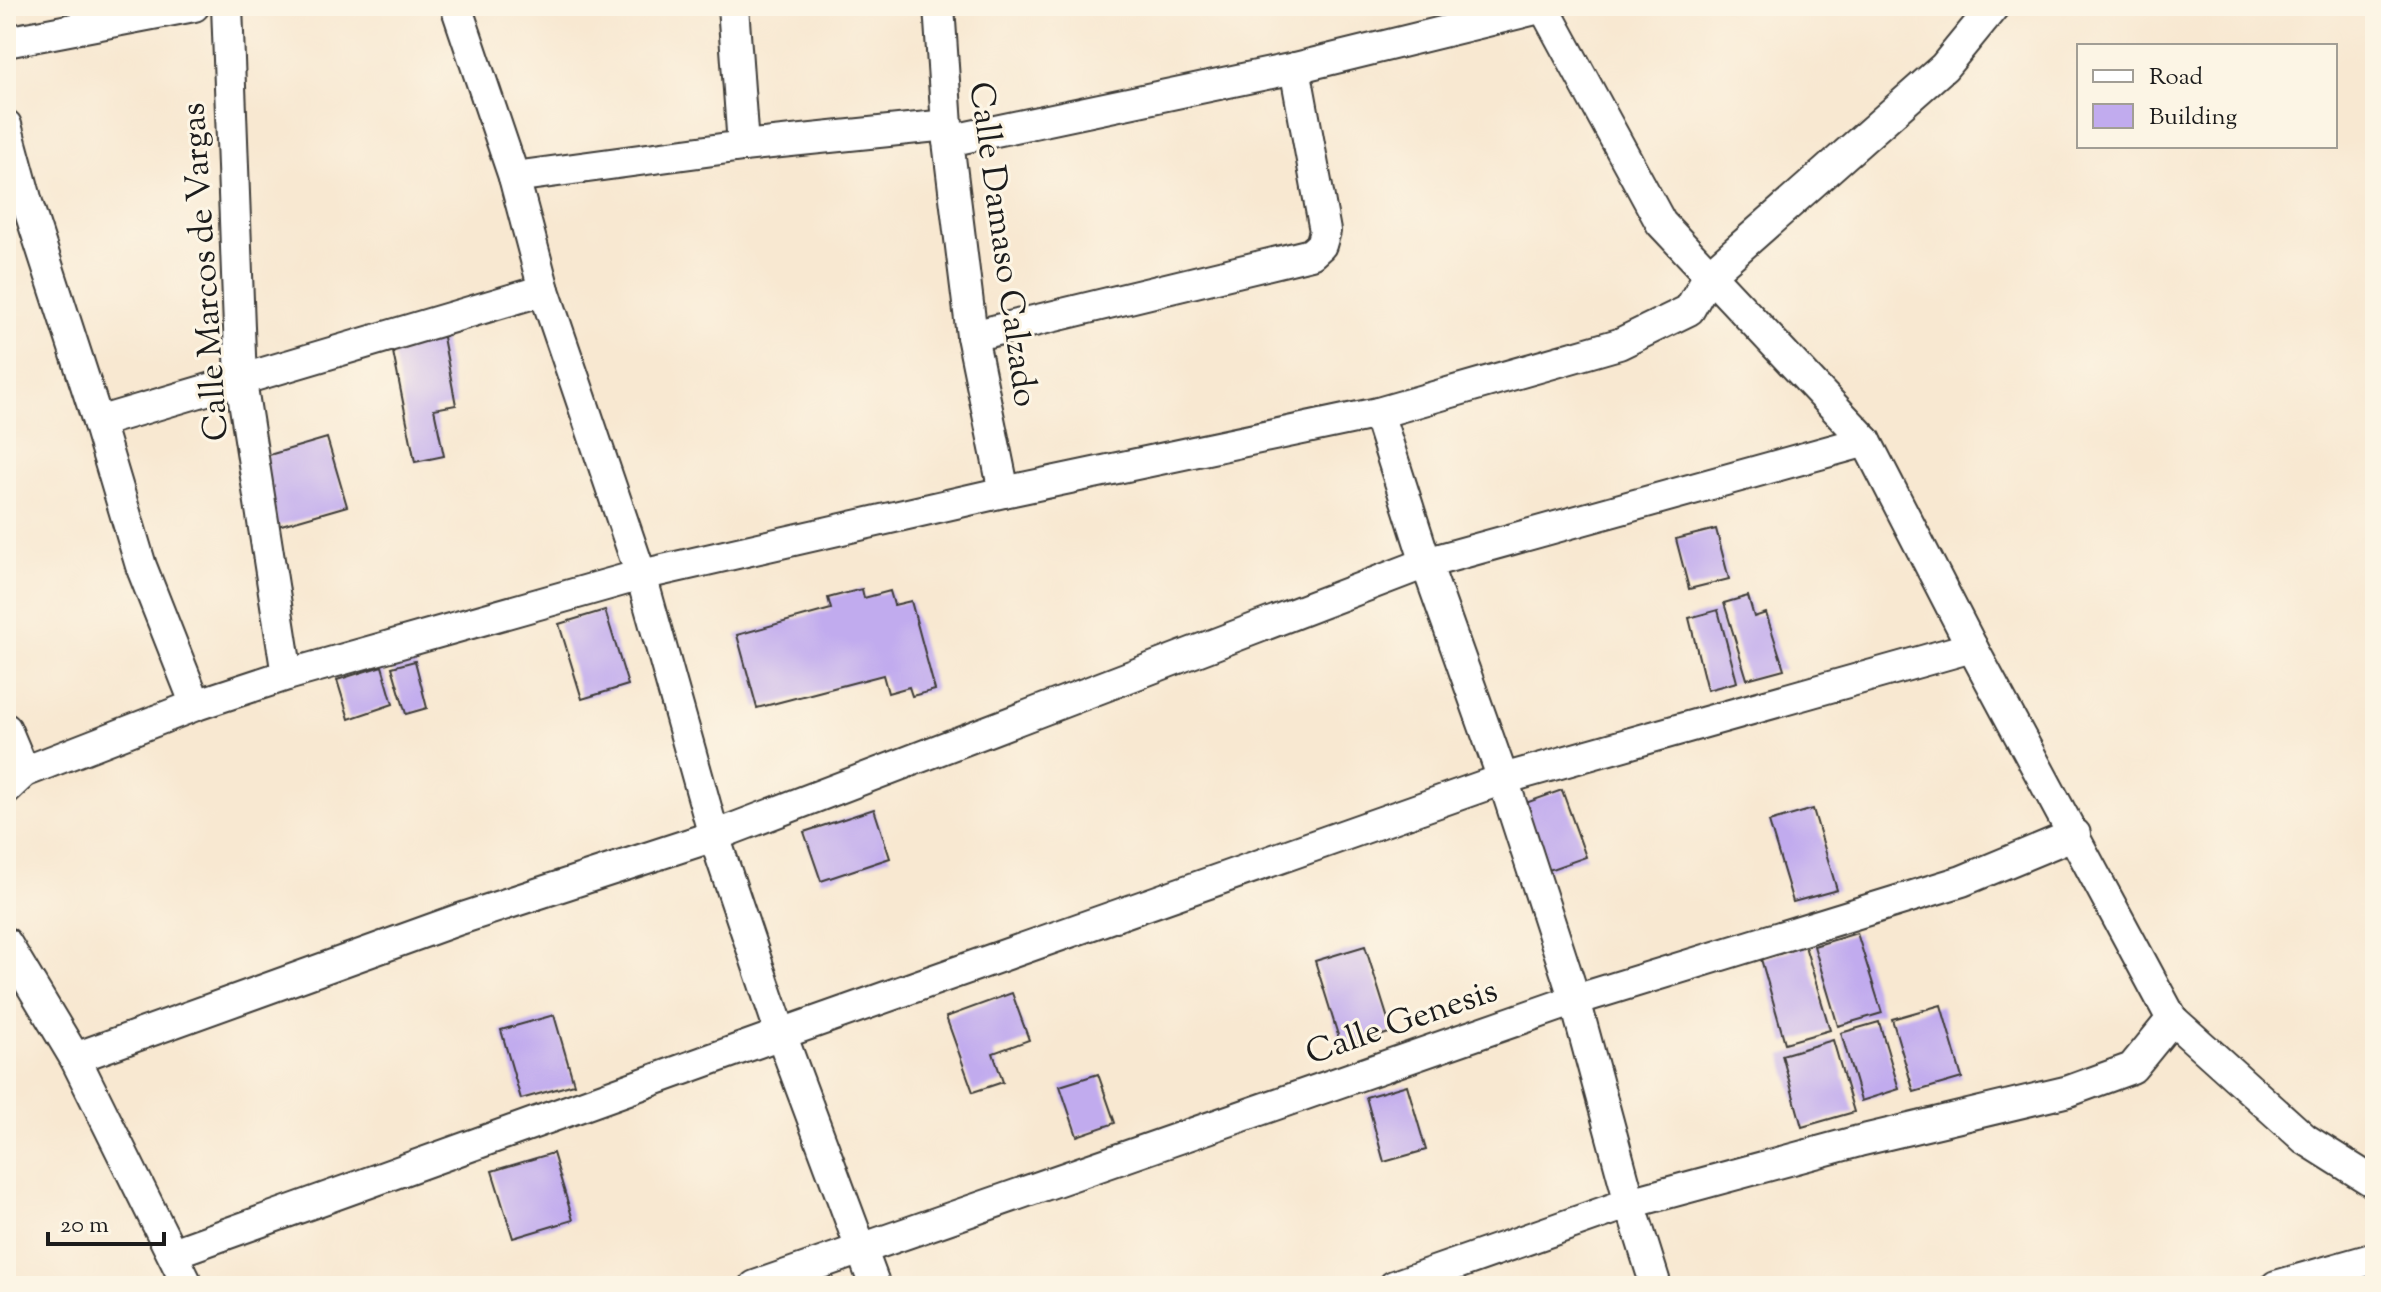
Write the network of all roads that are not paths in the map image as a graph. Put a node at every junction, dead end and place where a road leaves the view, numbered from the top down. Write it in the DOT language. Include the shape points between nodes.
graph roads {
  1 [pos="194,6"];
  2 [pos="227,6"];
  3 [pos="456,6"];
  4 [pos="733,6"];
  5 [pos="939,6"];
  6 [pos="1543,6"];
  7 [pos="1994,6"];
  8 [pos="6,42"];
  9 [pos="1295,68"];
  10 [pos="6,125"];
  11 [pos="947,133"];
  12 [pos="743,146"];
  13 [pos="514,177"];
  14 [pos="1709,275"];
  15 [pos="544,290"];
  16 [pos="972,336"];
  17 [pos="241,381"];
  18 [pos="1378,413"];
  19 [pos="98,422"];
  20 [pos="1866,441"];
  21 [pos="1004,492"];
  22 [pos="1426,563"];
  23 [pos="641,575"];
  24 [pos="1972,647"];
  25 [pos="287,675"];
  26 [pos="196,705"];
  27 [pos="6,729"];
  28 [pos="1503,779"];
  29 [pos="15,780"];
  30 [pos="2075,834"];
  31 [pos="714,836"];
  32 [pos="6,943"];
  33 [pos="1575,1000"];
  34 [pos="2172,1019"];
  35 [pos="781,1034"];
  36 [pos="75,1058"];
  37 [pos="2375,1183"];
  38 [pos="1630,1203"];
  39 [pos="861,1249"];
  40 [pos="173,1253"];
  41 [pos="2375,1258"];
  42 [pos="188,1286"];
  43 [pos="755,1286"];
  44 [pos="875,1286"];
  45 [pos="1394,1286"];
  46 [pos="1656,1286"];
  47 [pos="2276,1286"];
  1 -- 8 [label="street"];
  2 -- 17 [label="street, Calle Marcos de Vargas"];
  3 -- 13 [label="street"];
  4 -- 12 [label="street"];
  5 -- 11 [label="street, Calle Damaso Calzado"];
  6 -- 9 [label="street"];
  6 -- 14 [label="street" via="1661,223"];
  7 -- 14 [label="street" via="1944,67"];
  9 -- 11 [label="street"];
  9 -- 16 [label="street" via="1325,231 1311,254"];
  10 -- 19 [label="street"];
  11 -- 12 [label="street"];
  11 -- 16 [label="street, Calle Damaso Calzado"];
  12 -- 13 [label="street"];
  13 -- 15 [label="street"];
  14 -- 18 [label="street" via="1689,310 1619,344"];
  14 -- 20 [label="street"];
  15 -- 17 [label="street"];
  15 -- 23 [label="street"];
  16 -- 21 [label="street, Calle Damaso Calzado"];
  17 -- 19 [label="street"];
  17 -- 25 [label="street, Calle Marcos de Vargas"];
  18 -- 21 [label="street"];
  18 -- 22 [label="street"];
  19 -- 26 [label="street" via="141,566"];
  20 -- 22 [label="street"];
  20 -- 24 [label="street"];
  21 -- 23 [label="street"];
  22 -- 28 [label="street"];
  22 -- 31 [label="street"];
  23 -- 25 [label="street"];
  23 -- 31 [label="street"];
  24 -- 28 [label="street"];
  24 -- 30 [label="street"];
  25 -- 26 [label="street"];
  26 -- 29 [label="street"];
  27 -- 29 [label="street"];
  28 -- 33 [label="street"];
  28 -- 35 [label="street"];
  30 -- 33 [label="street, Calle Genesis" via="1962,881"];
  30 -- 34 [label="street"];
  31 -- 35 [label="street"];
  31 -- 36 [label="street" via="460,919"];
  32 -- 36 [label="street"];
  33 -- 38 [label="street"];
  33 -- 39 [label="street, Calle Genesis"];
  34 -- 37 [label="street" via="2305,1139"];
  34 -- 38 [label="street" via="2132,1068 2069,1091"];
  35 -- 39 [label="street"];
  35 -- 40 [label="street"];
  36 -- 40 [label="street"];
  38 -- 45 [label="street"];
  38 -- 46 [label="street"];
  39 -- 43 [label="street, Calle Genesis"];
  39 -- 44 [label="street"];
  40 -- 42 [label="street"];
  41 -- 47 [label="street"];
}
